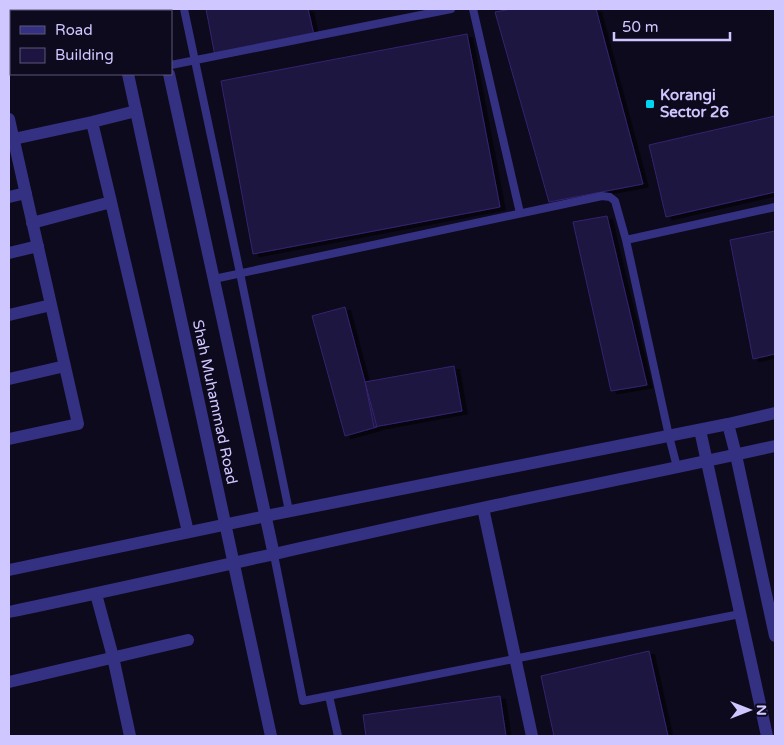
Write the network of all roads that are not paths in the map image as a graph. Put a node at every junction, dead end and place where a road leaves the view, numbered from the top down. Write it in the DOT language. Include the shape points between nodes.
graph roads {
  1 [pos="184,9"];
  2 [pos="451,9"];
  3 [pos="473,9"];
  4 [pos="196,60"];
  5 [pos="172,65"];
  6 [pos="128,75"];
  7 [pos="169,75"];
  8 [pos="136,111"];
  9 [pos="9,119"];
  10 [pos="92,122"];
  11 [pos="11,140"];
  12 [pos="26,193"];
  13 [pos="9,197"];
  14 [pos="111,202"];
  15 [pos="775,207"];
  16 [pos="520,213"];
  17 [pos="32,223"];
  18 [pos="626,240"];
  19 [pos="38,246"];
  20 [pos="9,253"];
  21 [pos="240,273"];
  22 [pos="214,278"];
  23 [pos="51,305"];
  24 [pos="9,315"];
  25 [pos="65,366"];
  26 [pos="9,380"];
  27 [pos="775,413"];
  28 [pos="728,424"];
  29 [pos="700,430"];
  30 [pos="669,436"];
  31 [pos="9,439"];
  32 [pos="775,446"];
  33 [pos="736,454"];
  34 [pos="707,461"];
  35 [pos="677,467"];
  36 [pos="483,508"];
  37 [pos="289,512"];
  38 [pos="266,516"];
  39 [pos="225,524"];
  40 [pos="188,532"];
  41 [pos="274,555"];
  42 [pos="234,564"];
  43 [pos="9,570"];
  44 [pos="96,594"];
  45 [pos="9,612"];
  46 [pos="740,614"];
  47 [pos="775,636"];
  48 [pos="188,640"];
  49 [pos="113,657"];
  50 [pos="515,659"];
  51 [pos="9,682"];
  52 [pos="329,696"];
  53 [pos="130,736"];
  54 [pos="271,736"];
  55 [pos="338,736"];
  56 [pos="532,736"];
  57 [pos="767,736"];
  1 -- 4 [label="lane"];
  2 -- 4 [label="lane"];
  3 -- 16 [label="lane"];
  4 -- 5 [label="lane"];
  4 -- 21 [label="lane"];
  6 -- 8 [label="street, Shah Muhammad Road"];
  7 -- 22 [label="street, Shah Muhammad Road"];
  8 -- 10 [label="street"];
  8 -- 39 [label="street, Shah Muhammad Road"];
  9 -- 11 [label="street"];
  10 -- 11 [label="street"];
  10 -- 14 [label="street"];
  11 -- 12 [label="street"];
  12 -- 13 [label="street"];
  12 -- 17 [label="street"];
  14 -- 17 [label="street"];
  14 -- 40 [label="street"];
  15 -- 18 [label="lane"];
  16 -- 18 [label="lane" via="610,197 615,201"];
  16 -- 21 [label="lane"];
  17 -- 19 [label="street"];
  18 -- 30 [label="lane"];
  19 -- 20 [label="street"];
  19 -- 23 [label="street"];
  21 -- 22 [label="lane"];
  21 -- 37 [label="lane"];
  22 -- 38 [label="street, Shah Muhammad Road"];
  23 -- 24 [label="street"];
  23 -- 25 [label="street"];
  25 -- 26 [label="street"];
  25 -- 31 [label="street" via="78,424"];
  27 -- 28 [label="street"];
  28 -- 29 [label="street"];
  28 -- 33 [label="street"];
  29 -- 30 [label="street"];
  29 -- 34 [label="street"];
  30 -- 35 [label="lane"];
  30 -- 37 [label="street"];
  32 -- 33 [label="street"];
  33 -- 34 [label="street"];
  33 -- 47 [label="street"];
  34 -- 35 [label="street"];
  34 -- 46 [label="street"];
  35 -- 36 [label="street"];
  36 -- 41 [label="street"];
  36 -- 50 [label="street"];
  37 -- 38 [label="street"];
  38 -- 39 [label="street"];
  38 -- 41 [label="street, Shah Muhammad Road"];
  39 -- 40 [label="street"];
  39 -- 42 [label="street, Shah Muhammad Road"];
  40 -- 43 [label="street"];
  41 -- 42 [label="street"];
  41 -- 52 [label="lane" via="303,701"];
  42 -- 44 [label="street"];
  42 -- 54 [label="street, Shah Muhammad Road"];
  44 -- 45 [label="street"];
  44 -- 49 [label="street"];
  46 -- 50 [label="lane"];
  46 -- 57 [label="street"];
  48 -- 49 [label="street"];
  49 -- 51 [label="street"];
  49 -- 53 [label="street"];
  50 -- 52 [label="lane"];
  50 -- 56 [label="street"];
  52 -- 55 [label="lane"];
}
